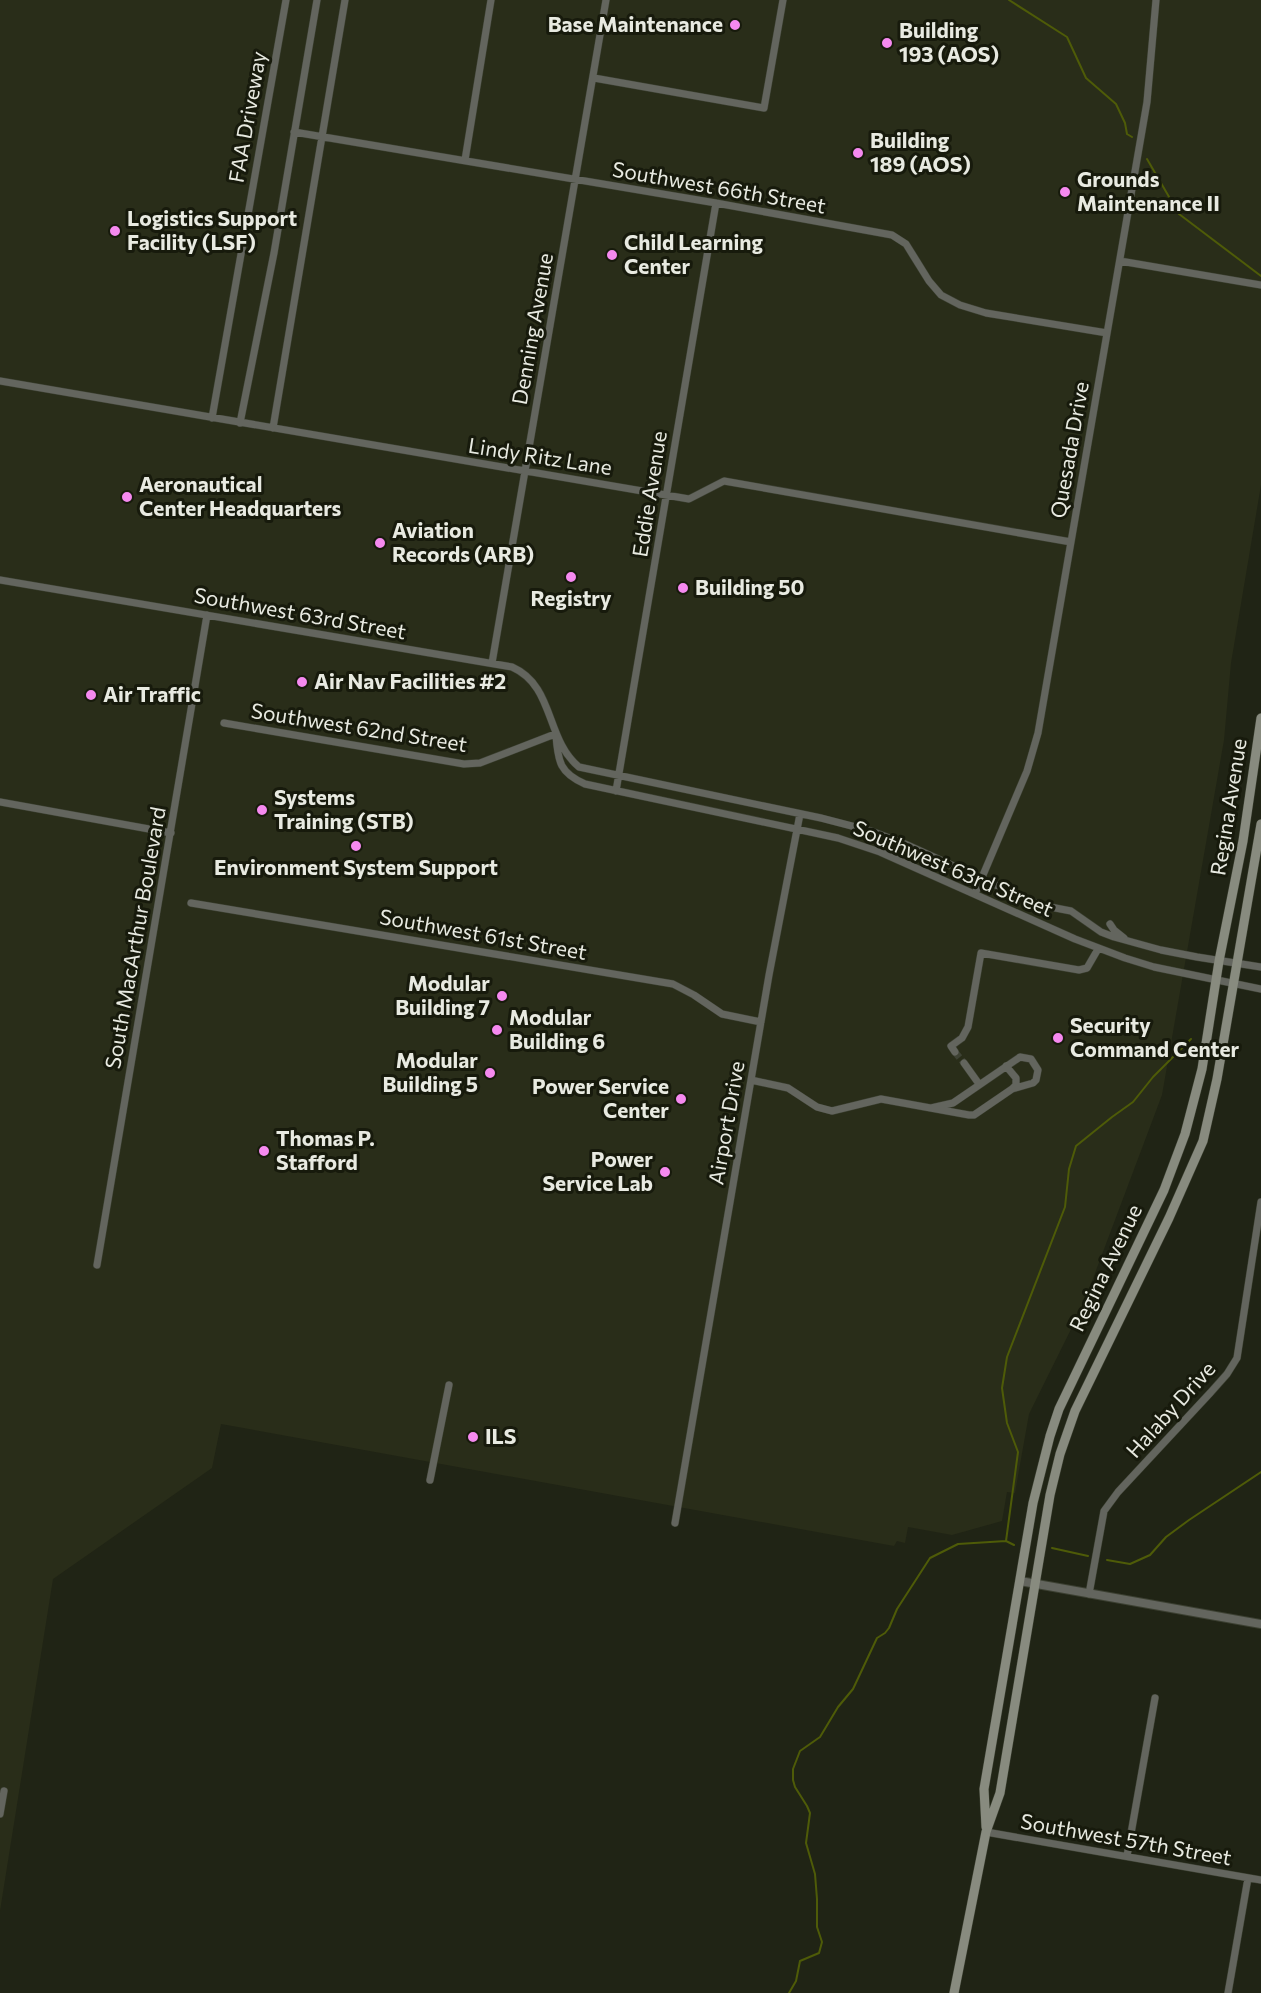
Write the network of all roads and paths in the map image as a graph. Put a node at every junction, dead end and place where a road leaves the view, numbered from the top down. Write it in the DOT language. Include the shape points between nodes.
graph roads {
  1 [pos="286,0"];
  2 [pos="317,0"];
  3 [pos="345,0"];
  4 [pos="491,0"];
  5 [pos="606,0"];
  6 [pos="783,0"];
  7 [pos="1156,0"];
  8 [pos="594,78"];
  9 [pos="294,132"];
  10 [pos="322,136"];
  11 [pos="465,160"];
  12 [pos="576,180"];
  13 [pos="716,203"];
  14 [pos="1119,261"];
  15 [pos="1261,285"];
  16 [pos="1107,333"];
  17 [pos="0,381"];
  18 [pos="212,418"];
  19 [pos="240,423"];
  20 [pos="273,428"];
  21 [pos="526,471"];
  22 [pos="666,495"];
  23 [pos="1071,542"];
  24 [pos="0,580"];
  25 [pos="207,615"];
  26 [pos="492,663"];
  27 [pos="1261,718"];
  28 [pos="224,723"];
  29 [pos="555,734"];
  30 [pos="619,776"];
  31 [pos="615,791"];
  32 [pos="0,802"];
  33 [pos="800,814"];
  34 [pos="1261,824"];
  35 [pos="798,830"];
  36 [pos="171,833"];
  37 [pos="982,878"];
  38 [pos="975,894"];
  39 [pos="191,903"];
  40 [pos="1110,924"];
  41 [pos="1134,943"];
  42 [pos="1098,949"];
  43 [pos="1220,961"];
  44 [pos="1238,963"];
  45 [pos="1261,967"];
  46 [pos="1217,980"];
  47 [pos="1234,984"];
  48 [pos="1261,988"];
  49 [pos="761,1022"];
  50 [pos="953,1049"];
  51 [pos="964,1063"];
  52 [pos="1006,1066"];
  53 [pos="751,1080"];
  54 [pos="979,1084"];
  55 [pos="1012,1089"];
  56 [pos="932,1108"];
  57 [pos="1261,1202"];
  58 [pos="97,1265"];
  59 [pos="449,1384"];
  60 [pos="430,1480"];
  61 [pos="675,1523"];
  62 [pos="1020,1581"];
  63 [pos="1035,1584"];
  64 [pos="1089,1594"];
  65 [pos="1261,1624"];
  66 [pos="1155,1698"];
  67 [pos="4,1791"];
  68 [pos="0,1814"];
  69 [pos="986,1832"];
  70 [pos="1127,1856"];
  71 [pos="1248,1878"];
  72 [pos="1261,1880"];
  73 [pos="954,1993"];
  74 [pos="1228,1993"];
  1 -- 18 [label="street, FAA Driveway"];
  2 -- 9 [label="street"];
  3 -- 10 [label="street"];
  4 -- 11 [label="street"];
  5 -- 8 [label="street, Denning Avenue"];
  6 -- 8 [label="street" via="764,108"];
  7 -- 14 [label="street, Quesada Drive" via="1147,102"];
  8 -- 12 [label="street, Denning Avenue"];
  9 -- 10 [label="street, Southwest 66th Street"];
  9 -- 19 [label="street"];
  10 -- 11 [label="street, Southwest 66th Street"];
  10 -- 20 [label="street"];
  11 -- 12 [label="street, Southwest 66th Street"];
  12 -- 13 [label="street, Southwest 66th Street"];
  12 -- 21 [label="street, Denning Avenue"];
  13 -- 16 [label="street, Southwest 66th Street" via="892,236 906,244 941,295 960,305"];
  13 -- 22 [label="street, Eddie Avenue"];
  14 -- 15 [label="street"];
  14 -- 16 [label="street, Quesada Drive"];
  16 -- 23 [label="street, Quesada Drive"];
  17 -- 18 [label="street, Lindy Ritz Lane"];
  18 -- 19 [label="street, Lindy Ritz Lane"];
  19 -- 20 [label="street, Lindy Ritz Lane"];
  20 -- 21 [label="street, Lindy Ritz Lane"];
  21 -- 22 [label="street, Lindy Ritz Lane"];
  21 -- 26 [label="street, Denning Avenue"];
  22 -- 23 [label="street, Lindy Ritz Lane" via="688,499 724,481"];
  22 -- 30 [label="street, Eddie Avenue"];
  23 -- 37 [label="street, Quesada Drive" via="1038,733 1027,771"];
  24 -- 25 [label="street, Southwest 63rd Street"];
  25 -- 26 [label="street, Southwest 63rd Street"];
  25 -- 36 [label="street, South MacArthur Boulevard"];
  26 -- 29 [label="street, Southwest 63rd Street" via="512,667 533,681"];
  27 -- 43 [label="main road, Regina Avenue"];
  28 -- 29 [label="street, Southwest 62nd Street" via="464,764 480,763"];
  29 -- 30 [label="street, Southwest 63rd Street" via="569,759 579,767"];
  29 -- 31 [label="street, Southwest 63rd Street" via="557,756 572,778"];
  30 -- 31 [label="street, Eddie Avenue"];
  30 -- 33 [label="street, Southwest 63rd Street"];
  31 -- 35 [label="street, Southwest 63rd Street"];
  32 -- 36 [label="street"];
  33 -- 35 [label="street, Airport Drive"];
  33 -- 37 [label="street, Southwest 63rd Street" via="871,831"];
  34 -- 44 [label="main road, Regina Avenue"];
  35 -- 38 [label="street, Southwest 63rd Street" via="880,852"];
  35 -- 49 [label="street, Airport Drive"];
  36 -- 58 [label="street, South MacArthur Boulevard"];
  37 -- 38 [label="street, Quesada Drive"];
  37 -- 41 [label="street, Southwest 63rd Street" via="1040,905 1071,911 1101,932"];
  38 -- 42 [label="street, Southwest 63rd Street"];
  39 -- 49 [label="street, Southwest 61st Street" via="673,984 722,1014"];
  40 -- 41 [label="street"];
  41 -- 43 [label="street, Southwest 63rd Street"];
  42 -- 46 [label="street, Southwest 63rd Street" via="1154,967"];
  42 -- 50 [label="street" via="1087,968 1079,970 981,953 968,1027"];
  43 -- 44 [label="street, Southwest 63rd Street"];
  43 -- 46 [label="main road, Regina Avenue"];
  44 -- 45 [label="street, Southwest 63rd Street"];
  44 -- 47 [label="main road, Regina Avenue"];
  46 -- 47 [label="street, Southwest 63rd Street"];
  46 -- 62 [label="main road, Regina Avenue" via="1202,1069 1185,1134 1164,1190 1059,1409 1033,1503"];
  47 -- 48 [label="street, Southwest 63rd Street"];
  47 -- 63 [label="main road, Regina Avenue" via="1203,1141 1075,1411 1058,1464"];
  49 -- 53 [label="street, Airport Drive"];
  51 -- 54 [label="street"];
  52 -- 54 [label="street"];
  52 -- 55 [label="street" via="1016,1078"];
  52 -- 55 [label="street" via="1020,1056 1034,1062 1038,1070 1033,1083"];
  53 -- 56 [label="street" via="788,1088 817,1107 832,1111 881,1099"];
  53 -- 61 [label="street, Airport Drive"];
  54 -- 56 [label="street" via="953,1103"];
  55 -- 56 [label="street" via="974,1115"];
  57 -- 64 [label="street, Halaby Drive" via="1237,1358 1104,1511"];
  59 -- 60 [label="street"];
  62 -- 63 [label="street"];
  62 -- 69 [label="main road, Regina Avenue" via="984,1789"];
  63 -- 64 [label="street"];
  63 -- 69 [label="main road, Regina Avenue" via="1000,1793"];
  64 -- 65 [label="street"];
  66 -- 70 [label="street"];
  67 -- 68 [label="street"];
  69 -- 70 [label="street, Southwest 57th Street"];
  69 -- 73 [label="main road, Regina Avenue"];
  70 -- 71 [label="street, Southwest 57th Street"];
  71 -- 72 [label="street, Southwest 57th Street"];
  71 -- 74 [label="street"];
}
